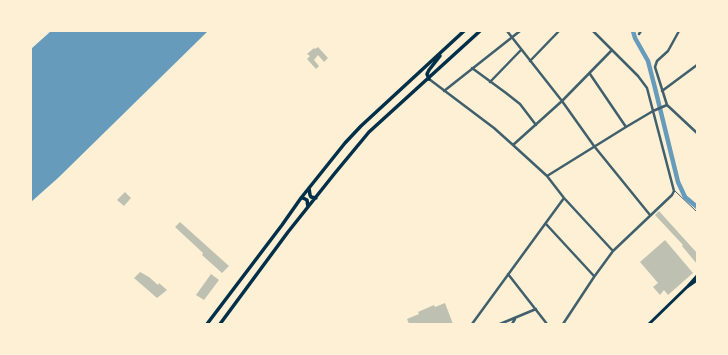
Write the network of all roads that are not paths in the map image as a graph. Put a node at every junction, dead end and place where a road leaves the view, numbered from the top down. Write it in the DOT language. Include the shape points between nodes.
graph roads {
  1 [pos="464,31"];
  2 [pos="480,31"];
  3 [pos="507,31"];
  4 [pos="520,31"];
  5 [pos="559,31"];
  6 [pos="599,31"];
  7 [pos="679,31"];
  8 [pos="594,32"];
  9 [pos="511,38"];
  10 [pos="521,50"];
  11 [pos="612,50"];
  12 [pos="443,51"];
  13 [pos="530,61"];
  14 [pos="697,65"];
  15 [pos="472,68"];
  16 [pos="590,74"];
  17 [pos="429,78"];
  18 [pos="490,82"];
  19 [pos="444,91"];
  20 [pos="662,91"];
  21 [pos="562,101"];
  22 [pos="666,105"];
  23 [pos="655,110"];
  24 [pos="536,125"];
  25 [pos="626,126"];
  26 [pos="697,132"];
  27 [pos="513,145"];
  28 [pos="594,146"];
  29 [pos="547,176"];
  30 [pos="310,188"];
  31 [pos="674,191"];
  32 [pos="301,198"];
  33 [pos="316,198"];
  34 [pos="564,198"];
  35 [pos="308,207"];
  36 [pos="697,212"];
  37 [pos="650,216"];
  38 [pos="546,224"];
  39 [pos="613,251"];
  40 [pos="508,274"];
  41 [pos="594,276"];
  42 [pos="697,276"];
  43 [pos="697,279"];
  44 [pos="691,281"];
  45 [pos="687,287"];
  46 [pos="536,309"];
  47 [pos="515,318"];
  48 [pos="207,324"];
  49 [pos="220,324"];
  50 [pos="472,324"];
  51 [pos="500,324"];
  52 [pos="512,324"];
  53 [pos="548,324"];
  54 [pos="563,324"];
  55 [pos="649,324"];
  1 -- 12 [label="main road"];
  2 -- 17 [label="main road"];
  3 -- 9 [label="street"];
  4 -- 9 [label="street"];
  5 -- 13 [label="street"];
  6 -- 8 [label="street"];
  7 -- 20 [label="street" via="668,51 654,64"];
  8 -- 11 [label="street"];
  9 -- 10 [label="street"];
  9 -- 15 [label="street"];
  10 -- 13 [label="street"];
  10 -- 18 [label="street"];
  11 -- 16 [label="street"];
  11 -- 23 [label="street" via="647,88"];
  12 -- 17 [label="main road" via="428,70"];
  12 -- 30 [label="main road" via="361,126"];
  13 -- 21 [label="street"];
  14 -- 20 [label="street"];
  15 -- 18 [label="street"];
  15 -- 19 [label="street"];
  16 -- 21 [label="street"];
  16 -- 25 [label="street"];
  17 -- 19 [label="street"];
  17 -- 33 [label="main road" via="369,132"];
  18 -- 24 [label="street" via="520,104"];
  19 -- 27 [label="street"];
  20 -- 22 [label="street"];
  21 -- 24 [label="street"];
  21 -- 28 [label="street"];
  22 -- 23 [label="street"];
  22 -- 26 [label="street"];
  23 -- 25 [label="street"];
  23 -- 31 [label="street"];
  24 -- 27 [label="street"];
  25 -- 28 [label="street"];
  27 -- 29 [label="street"];
  28 -- 29 [label="street"];
  28 -- 37 [label="street"];
  29 -- 34 [label="street"];
  30 -- 32 [label="main road"];
  30 -- 33 [label="main road" via="311,197"];
  31 -- 36 [label="lane"];
  31 -- 37 [label="street"];
  32 -- 35 [label="main road" via="307,200"];
  32 -- 48 [label="main road"];
  33 -- 35 [label="main road"];
  34 -- 38 [label="street"];
  34 -- 39 [label="street"];
  35 -- 49 [label="main road"];
  37 -- 39 [label="street"];
  38 -- 40 [label="street"];
  38 -- 41 [label="street"];
  39 -- 41 [label="street"];
  40 -- 46 [label="street"];
  40 -- 50 [label="street"];
  41 -- 54 [label="street"];
  42 -- 44 [label="main road"];
  43 -- 44 [label="main road"];
  43 -- 45 [label="main road"];
  44 -- 45 [label="main road"];
  45 -- 55 [label="main road"];
  46 -- 47 [label="street"];
  46 -- 53 [label="street"];
  47 -- 51 [label="street"];
  47 -- 52 [label="street"];
}
